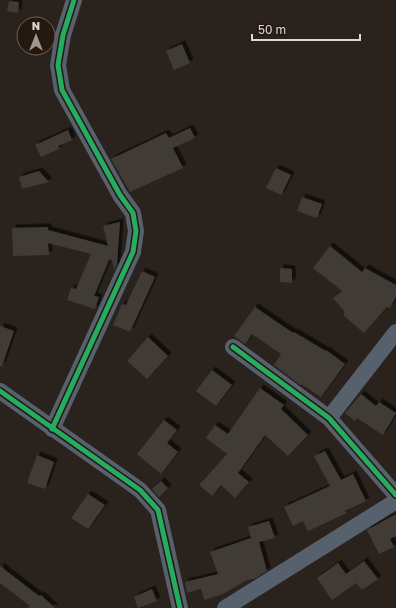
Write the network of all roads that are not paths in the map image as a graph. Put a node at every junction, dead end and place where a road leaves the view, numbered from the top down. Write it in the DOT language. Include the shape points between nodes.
graph roads {
  1 [pos="74,0"];
  2 [pos="396,332"];
  3 [pos="233,347"];
  4 [pos="0,391"];
  5 [pos="329,418"];
  6 [pos="52,429"];
  7 [pos="396,494"];
  8 [pos="396,501"];
  9 [pos="180,608"];
  10 [pos="225,608"];
  1 -- 6 [label="street" via="63,35 58,65 62,90 132,213 136,231 133,252"];
  2 -- 5 [label="street"];
  3 -- 5 [label="street"];
  4 -- 6 [label="street"];
  5 -- 7 [label="street"];
  6 -- 9 [label="street" via="140,490 158,510"];
  8 -- 10 [label="street"];
}
